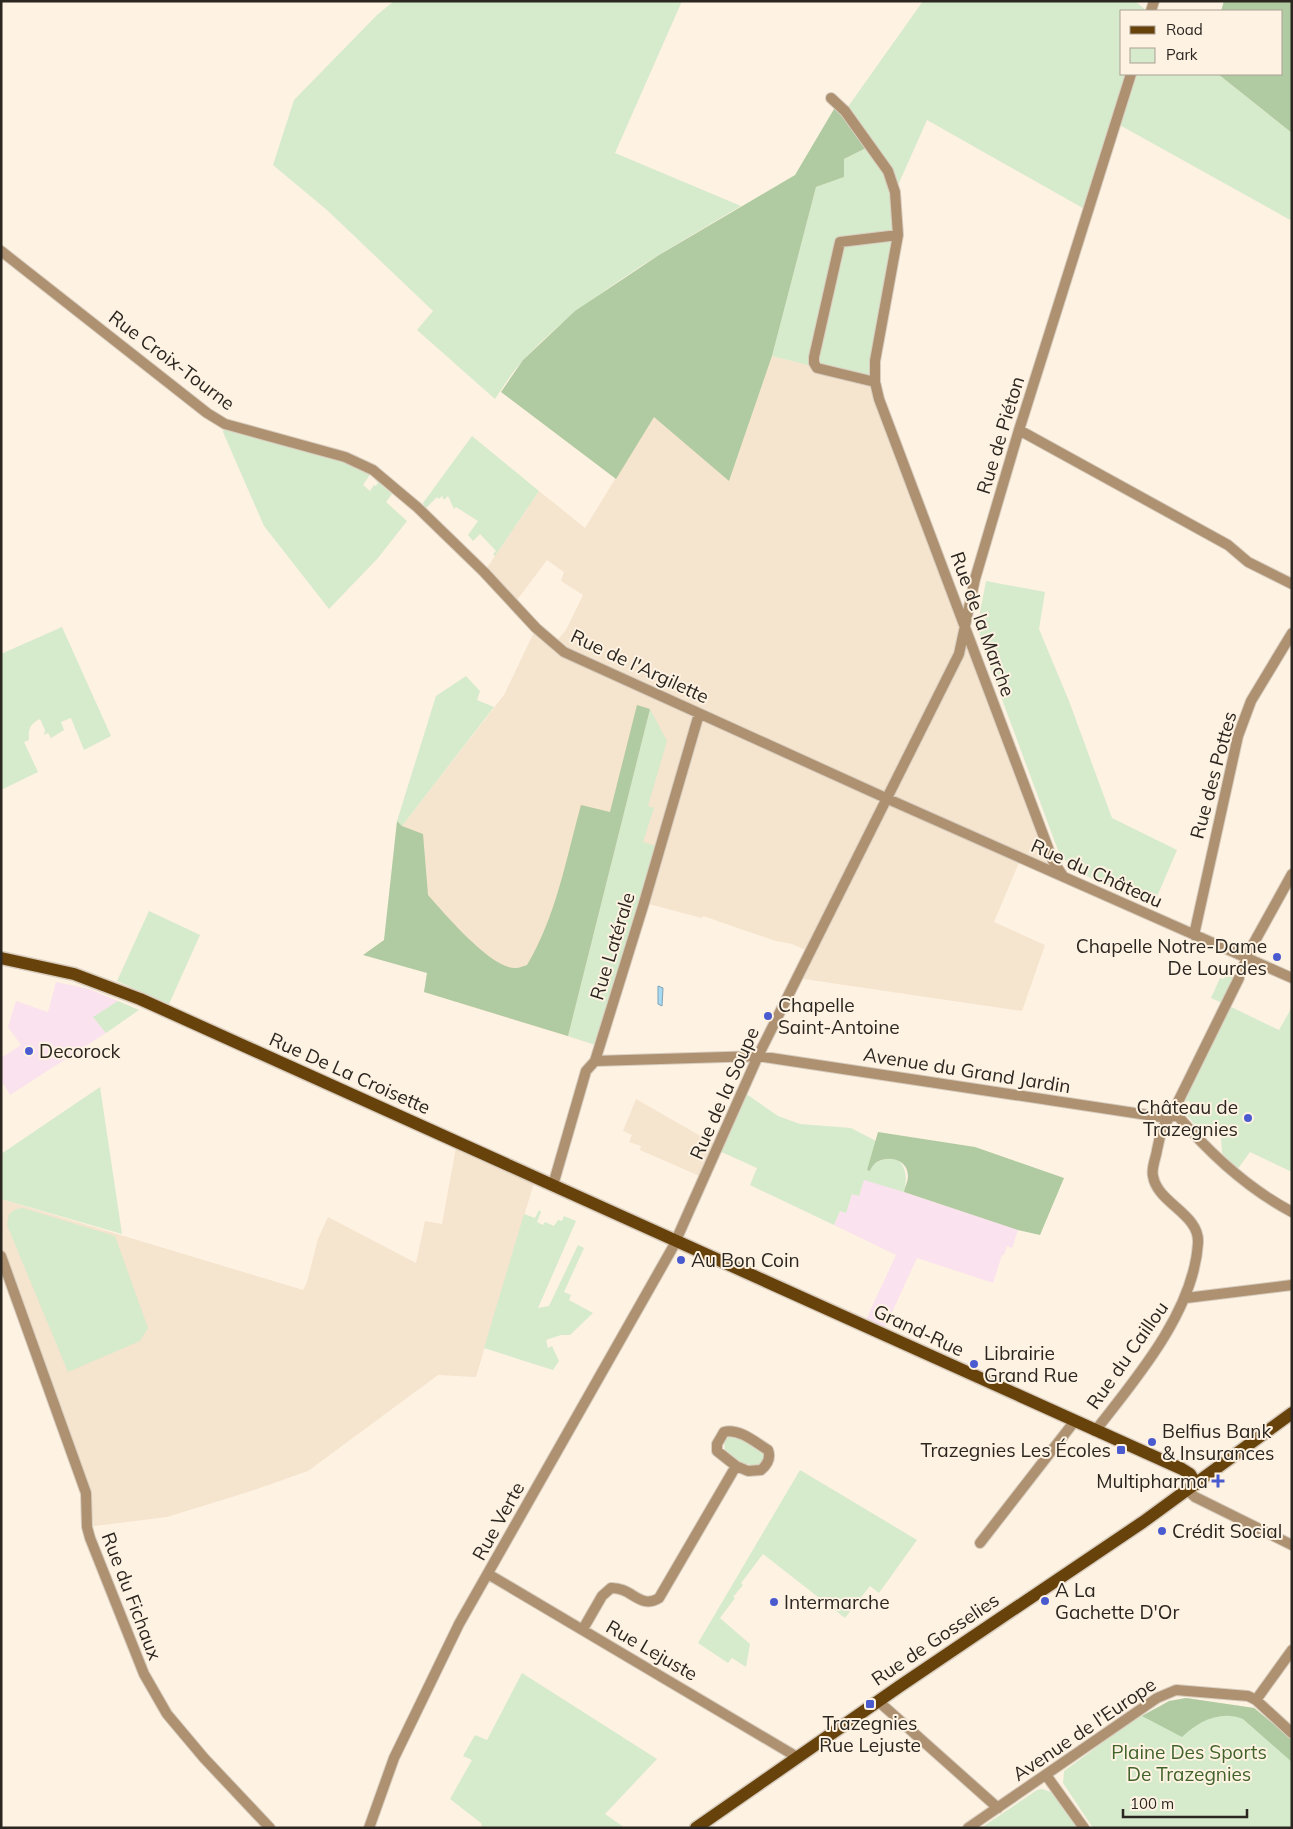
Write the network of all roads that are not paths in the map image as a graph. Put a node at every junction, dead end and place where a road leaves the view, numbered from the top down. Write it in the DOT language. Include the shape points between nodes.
graph roads {
  1 [pos="1131,75"];
  2 [pos="831,98"];
  3 [pos="898,235"];
  4 [pos="1,251"];
  5 [pos="875,382"];
  6 [pos="1019,430"];
  7 [pos="416,507"];
  8 [pos="1292,584"];
  9 [pos="966,630"];
  10 [pos="1292,633"];
  11 [pos="699,714"];
  12 [pos="888,799"];
  13 [pos="1292,874"];
  14 [pos="1064,877"];
  15 [pos="1194,935"];
  16 [pos="1246,957"];
  17 [pos="1,958"];
  18 [pos="1292,978"];
  19 [pos="758,1056"];
  20 [pos="595,1061"];
  21 [pos="1171,1116"];
  22 [pos="553,1185"];
  23 [pos="1292,1212"];
  24 [pos="676,1241"];
  25 [pos="1,1256"];
  26 [pos="1292,1285"];
  27 [pos="1186,1298"];
  28 [pos="1292,1413"];
  29 [pos="1074,1422"];
  30 [pos="1096,1431"];
  31 [pos="736,1466"];
  32 [pos="1192,1487"];
  33 [pos="980,1543"];
  34 [pos="1292,1545"];
  35 [pos="488,1574"];
  36 [pos="583,1629"];
  37 [pos="1292,1650"];
  38 [pos="1256,1700"];
  39 [pos="878,1701"];
  40 [pos="1292,1733"];
  41 [pos="797,1757"];
  42 [pos="1046,1775"];
  43 [pos="998,1808"];
  44 [pos="270,1828"];
  45 [pos="369,1828"];
  46 [pos="696,1828"];
  47 [pos="968,1828"];
  48 [pos="1084,1828"];
  1 -- 6 [label="street, Rue de Piéton"];
  2 -- 3 [label="street, Rue de la Marche" via="845,111 888,171 895,192"];
  3 -- 5 [label="street, Rue de la Marche" via="875,361"];
  3 -- 5 [label="street" via="840,242 814,357 817,368"];
  4 -- 7 [label="street, Rue Croix-Tourne" via="213,417 225,424 345,457 373,470"];
  5 -- 9 [label="street, Rue de la Marche"];
  6 -- 8 [label="street" via="1228,545 1248,562"];
  6 -- 9 [label="street, Rue de Piéton" via="975,579"];
  7 -- 11 [label="street, Rue de l'Argilette" via="559,648"];
  9 -- 12 [label="street, Rue de Piéton" via="959,654"];
  9 -- 14 [label="street, Rue de la Marche" via="1053,861"];
  10 -- 15 [label="street, Rue des Pottes" via="1252,701 1240,730"];
  11 -- 12 [label="street, Rue de l'Argilette"];
  11 -- 20 [label="street, Rue Latérale"];
  12 -- 14 [label="street, Rue du Château"];
  12 -- 19 [label="street, Rue de la Soupe"];
  13 -- 16 [label="street"];
  14 -- 15 [label="street, Rue du Château"];
  15 -- 16 [label="street, Rue du Château"];
  16 -- 18 [label="street, Rue du Château"];
  16 -- 21 [label="street" via="1241,974"];
  17 -- 22 [label="main road, Rue De La Croisette" via="64,971 120,990"];
  19 -- 20 [label="street, Avenue du Grand Jardin"];
  19 -- 21 [label="street, Avenue du Grand Jardin" via="1161,1118"];
  19 -- 24 [label="street, Rue de la Soupe"];
  20 -- 22 [label="street, Rue Latérale" via="586,1070"];
  21 -- 23 [label="street" via="1178,1116 1195,1137 1242,1181"];
  21 -- 27 [label="street, Rue du Caillou" via="1163,1124 1152,1174 1156,1187 1194,1227 1198,1236"];
  22 -- 24 [label="main road, Rue De La Croisette"];
  24 -- 29 [label="main road, Grand-Rue"];
  24 -- 35 [label="street, Rue Verte"];
  25 -- 44 [label="street, Rue du Fichaux" via="83,1484 90,1538 144,1674 168,1714 204,1758"];
  26 -- 27 [label="street"];
  27 -- 30 [label="street, Rue du Caillou" via="1162,1340"];
  28 -- 32 [label="main road, Rue de Gosselies"];
  29 -- 30 [label="main road, Grand-Rue"];
  29 -- 33 [label="street"];
  30 -- 32 [label="main road, Grand-Rue" via="1182,1469 1190,1474"];
  31 -- 31 [label="street" via="717,1451 724,1432 730,1430 768,1450 769,1454 769,1460 761,1470 748,1471"];
  31 -- 36 [label="street" via="659,1598 652,1602 643,1601 622,1587 611,1588 602,1596"];
  32 -- 34 [label="street" via="1195,1497"];
  32 -- 39 [label="main road, Rue de Gosselies"];
  35 -- 36 [label="street, Rue Lejuste"];
  35 -- 45 [label="street, Rue Verte" via="459,1624 394,1758"];
  36 -- 41 [label="street, Rue Lejuste"];
  37 -- 38 [label="street"];
  38 -- 40 [label="street"];
  38 -- 42 [label="street, Avenue de l'Europe" via="1248,1696 1176,1690 1157,1698"];
  39 -- 41 [label="main road, Rue de Gosselies"];
  39 -- 43 [label="street"];
  41 -- 46 [label="main road, Rue de Gosselies"];
  42 -- 43 [label="street, Avenue de l'Europe"];
  42 -- 48 [label="street"];
  43 -- 47 [label="street, Avenue de l'Europe"];
}
